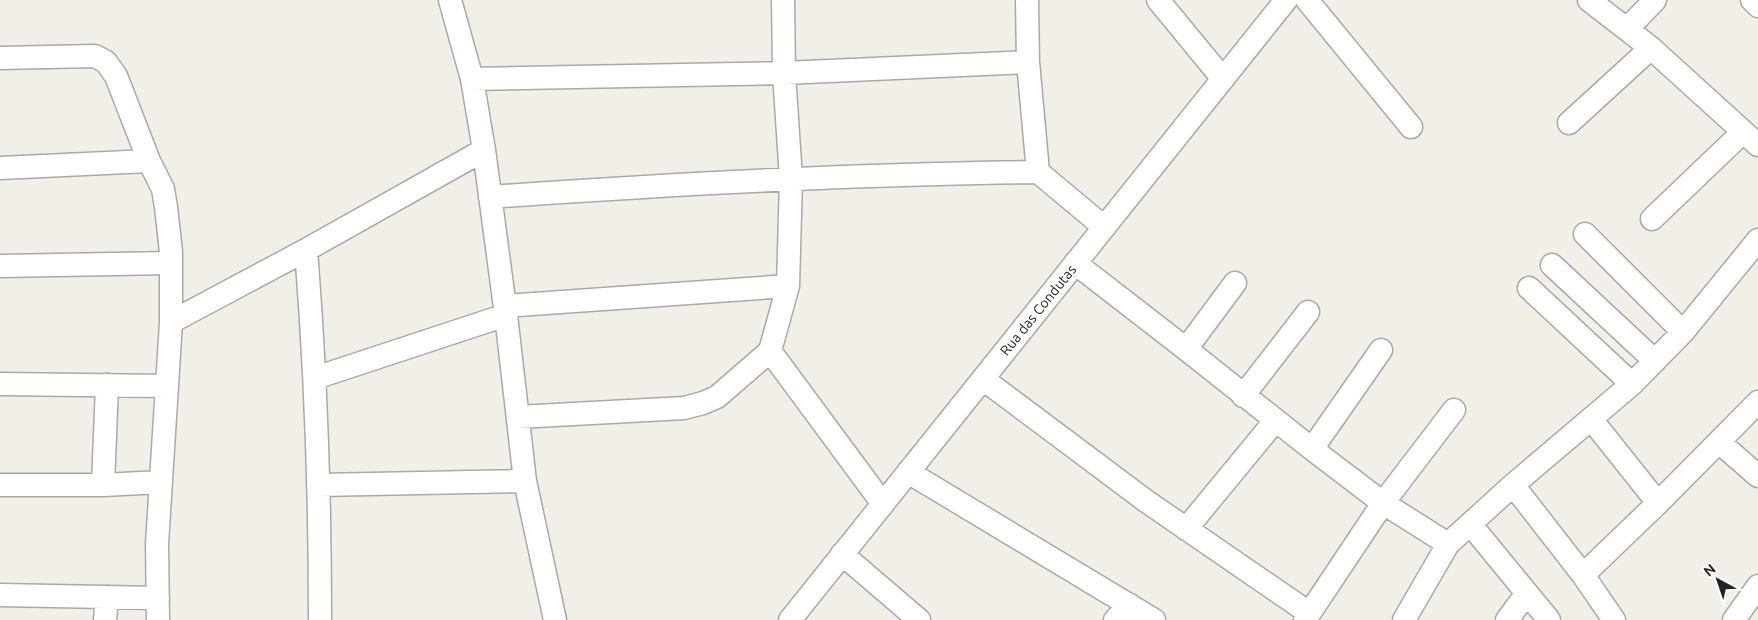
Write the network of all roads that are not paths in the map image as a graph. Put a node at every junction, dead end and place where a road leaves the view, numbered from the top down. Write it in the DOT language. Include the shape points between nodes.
graph roads {
  1 [pos="450,0"];
  2 [pos="784,0"];
  3 [pos="1027,0"];
  4 [pos="1158,0"];
  5 [pos="1286,0"];
  6 [pos="1307,0"];
  7 [pos="1588,0"];
  8 [pos="1655,0"];
  9 [pos="1752,0"];
  10 [pos="1758,6"];
  11 [pos="1627,29"];
  12 [pos="1651,48"];
  13 [pos="0,58"];
  14 [pos="1028,62"];
  15 [pos="784,73"];
  16 [pos="472,79"];
  17 [pos="1223,79"];
  18 [pos="1569,124"];
  19 [pos="1411,127"];
  20 [pos="1751,139"];
  21 [pos="484,150"];
  22 [pos="149,161"];
  23 [pos="0,168"];
  24 [pos="1038,172"];
  25 [pos="791,179"];
  26 [pos="490,197"];
  27 [pos="1652,219"];
  28 [pos="1104,227"];
  29 [pos="1585,234"];
  30 [pos="1758,240"];
  31 [pos="306,250"];
  32 [pos="171,263"];
  33 [pos="1075,264"];
  34 [pos="1552,265"];
  35 [pos="0,266"];
  36 [pos="1235,283"];
  37 [pos="788,286"];
  38 [pos="1528,288"];
  39 [pos="505,311"];
  40 [pos="1308,312"];
  41 [pos="170,322"];
  42 [pos="1683,332"];
  43 [pos="1186,349"];
  44 [pos="1381,350"];
  45 [pos="770,352"];
  46 [pos="1655,361"];
  47 [pos="315,378"];
  48 [pos="983,379"];
  49 [pos="0,384"];
  50 [pos="107,384"];
  51 [pos="1632,384"];
  52 [pos="167,386"];
  53 [pos="1244,396"];
  54 [pos="1758,402"];
  55 [pos="1454,410"];
  56 [pos="518,417"];
  57 [pos="1591,419"];
  58 [pos="1275,422"];
  59 [pos="1719,442"];
  60 [pos="1312,449"];
  61 [pos="908,472"];
  62 [pos="1758,476"];
  63 [pos="525,481"];
  64 [pos="161,482"];
  65 [pos="0,485"];
  66 [pos="103,485"];
  67 [pos="319,485"];
  68 [pos="1513,485"];
  69 [pos="1383,503"];
  70 [pos="1658,503"];
  71 [pos="883,504"];
  72 [pos="1470,525"];
  73 [pos="1186,529"];
  74 [pos="1448,544"];
  75 [pos="842,554"];
  76 [pos="1583,575"];
  77 [pos="1758,586"];
  78 [pos="1527,593"];
  79 [pos="0,595"];
  80 [pos="107,597"];
  81 [pos="158,598"];
  82 [pos="1122,612"];
  83 [pos="1307,616"];
  84 [pos="1740,617"];
  85 [pos="105,620"];
  86 [pos="158,620"];
  87 [pos="320,620"];
  88 [pos="555,620"];
  89 [pos="790,620"];
  90 [pos="919,620"];
  91 [pos="1154,620"];
  92 [pos="1404,620"];
  93 [pos="1507,620"];
  94 [pos="1549,620"];
  95 [pos="1614,620"];
  1 -- 16 [label="street"];
  2 -- 15 [label="street"];
  3 -- 14 [label="street"];
  4 -- 17 [label="street"];
  5 -- 17 [label="street, Rua das Condutas"];
  6 -- 19 [label="street"];
  7 -- 11 [label="street"];
  8 -- 11 [label="street"];
  9 -- 10 [label="street"];
  11 -- 12 [label="street"];
  12 -- 18 [label="street"];
  12 -- 20 [label="street"];
  13 -- 22 [label="street" via="95,56 106,62 116,76"];
  14 -- 15 [label="street"];
  14 -- 24 [label="street"];
  15 -- 16 [label="street"];
  15 -- 25 [label="street"];
  16 -- 21 [label="street"];
  17 -- 28 [label="street, Rua das Condutas"];
  20 -- 27 [label="street"];
  21 -- 26 [label="street"];
  21 -- 31 [label="street"];
  22 -- 23 [label="street"];
  22 -- 32 [label="street" via="163,189"];
  24 -- 25 [label="street"];
  24 -- 28 [label="street"];
  25 -- 26 [label="street"];
  25 -- 37 [label="street"];
  26 -- 39 [label="street"];
  28 -- 33 [label="street, Rua das Condutas"];
  29 -- 42 [label="street"];
  30 -- 42 [label="street"];
  31 -- 41 [label="street"];
  31 -- 47 [label="street"];
  32 -- 35 [label="street"];
  32 -- 41 [label="street"];
  33 -- 43 [label="street"];
  33 -- 48 [label="street, Rua das Condutas"];
  34 -- 46 [label="street"];
  36 -- 43 [label="street"];
  37 -- 39 [label="street"];
  37 -- 45 [label="street"];
  38 -- 51 [label="street"];
  39 -- 47 [label="street"];
  39 -- 56 [label="street"];
  40 -- 53 [label="street"];
  41 -- 52 [label="street"];
  42 -- 46 [label="street"];
  43 -- 53 [label="street"];
  44 -- 60 [label="street"];
  45 -- 56 [label="street" via="717,397 684,408"];
  45 -- 71 [label="street"];
  46 -- 51 [label="street"];
  47 -- 67 [label="street"];
  48 -- 61 [label="street, Rua das Condutas"];
  48 -- 73 [label="street"];
  49 -- 50 [label="street"];
  50 -- 52 [label="street"];
  50 -- 66 [label="street"];
  51 -- 57 [label="street"];
  52 -- 64 [label="street"];
  53 -- 58 [label="street"];
  54 -- 59 [label="street"];
  55 -- 69 [label="street"];
  56 -- 63 [label="street"];
  57 -- 68 [label="street"];
  57 -- 70 [label="street"];
  58 -- 60 [label="street"];
  58 -- 73 [label="street"];
  59 -- 62 [label="street"];
  59 -- 70 [label="street"];
  60 -- 69 [label="street"];
  61 -- 71 [label="street, Rua das Condutas"];
  61 -- 82 [label="street"];
  63 -- 67 [label="street"];
  63 -- 88 [label="street"];
  64 -- 66 [label="street"];
  64 -- 81 [label="street"];
  65 -- 66 [label="street"];
  67 -- 87 [label="street"];
  68 -- 72 [label="street"];
  68 -- 76 [label="street"];
  69 -- 74 [label="street"];
  69 -- 83 [label="street"];
  70 -- 76 [label="street"];
  71 -- 75 [label="street, Rua das Condutas"];
  72 -- 74 [label="street"];
  72 -- 78 [label="street"];
  73 -- 83 [label="street"];
  74 -- 92 [label="street"];
  75 -- 89 [label="street, Rua das Condutas"];
  75 -- 90 [label="street"];
  76 -- 95 [label="street"];
  77 -- 84 [label="street"];
  78 -- 93 [label="street"];
  78 -- 94 [label="street"];
  79 -- 80 [label="street"];
  80 -- 81 [label="street"];
  80 -- 85 [label="street"];
  81 -- 86 [label="street"];
  82 -- 91 [label="street"];
}
